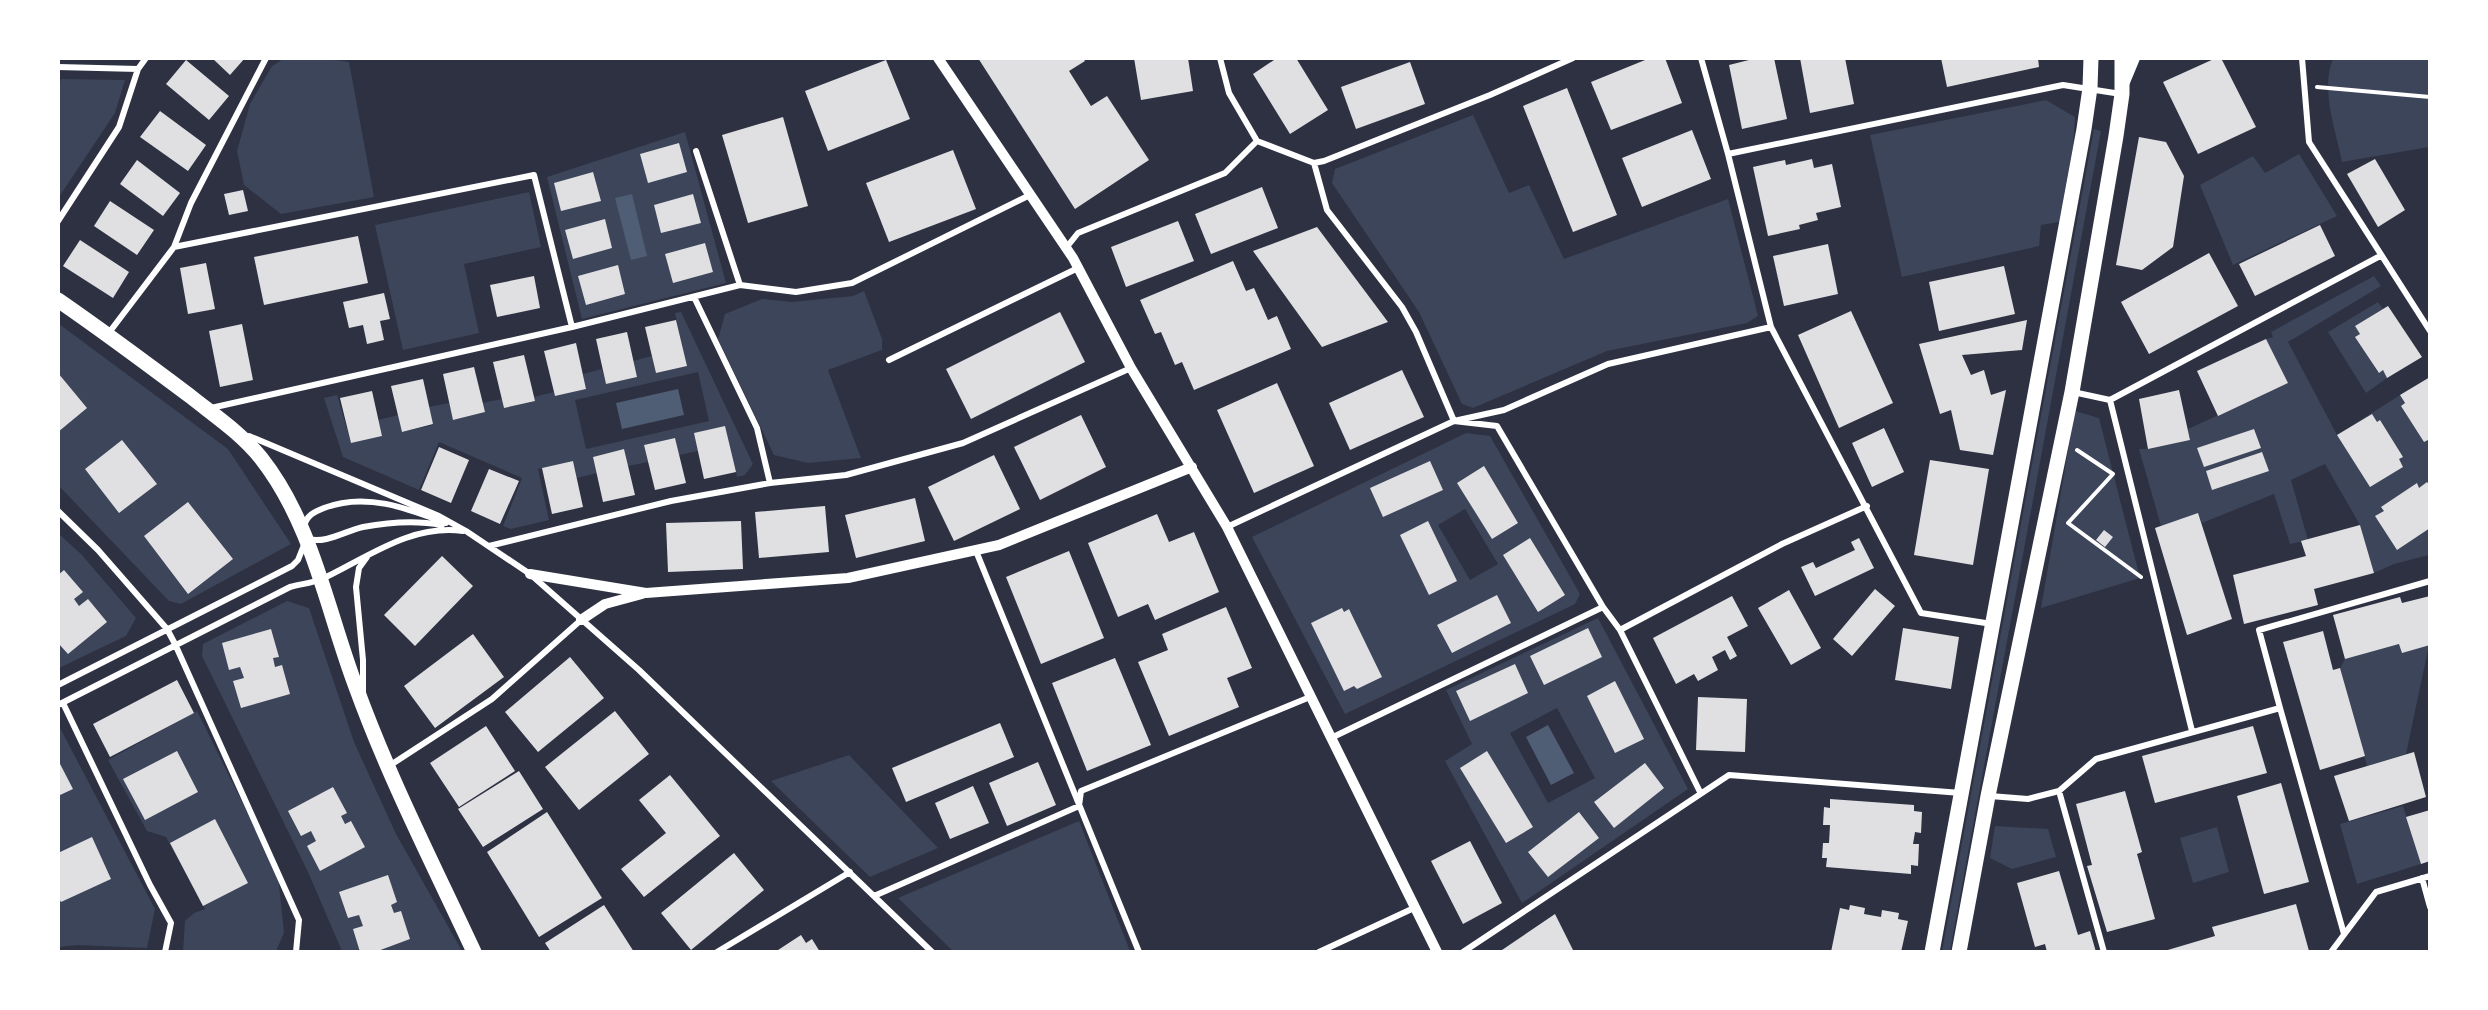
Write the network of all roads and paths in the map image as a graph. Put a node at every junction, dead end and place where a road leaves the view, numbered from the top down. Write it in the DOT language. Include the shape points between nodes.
graph roads {
  1 [pos="146,58"];
  2 [pos="266,58"];
  3 [pos="938,58"];
  4 [pos="1220,58"];
  5 [pos="1573,58"];
  6 [pos="1701,58"];
  7 [pos="2091,58"];
  8 [pos="2122,58"];
  9 [pos="2135,58"];
  10 [pos="2302,58"];
  11 [pos="58,67"];
  12 [pos="138,69"];
  13 [pos="2304,86"];
  14 [pos="2090,88"];
  15 [pos="2122,94"];
  16 [pos="2430,97"];
  17 [pos="1257,141"];
  18 [pos="696,151"];
  19 [pos="1728,154"];
  20 [pos="1314,163"];
  21 [pos="1030,195"];
  22 [pos="58,221"];
  23 [pos="174,247"];
  24 [pos="1066,248"];
  25 [pos="2380,256"];
  26 [pos="1078,268"];
  27 [pos="740,285"];
  28 [pos="694,297"];
  29 [pos="58,300"];
  30 [pos="572,327"];
  31 [pos="1772,327"];
  32 [pos="2430,331"];
  33 [pos="108,334"];
  34 [pos="889,360"];
  35 [pos="1131,368"];
  36 [pos="2072,392"];
  37 [pos="2110,399"];
  38 [pos="206,409"];
  39 [pos="1455,421"];
  40 [pos="223,422"];
  41 [pos="2069,445"];
  42 [pos="1192,467"];
  43 [pos="770,483"];
  44 [pos="1867,506"];
  45 [pos="58,511"];
  46 [pos="1227,526"];
  47 [pos="466,531"];
  48 [pos="304,533"];
  49 [pos="489,546"];
  50 [pos="976,551"];
  51 [pos="373,553"];
  52 [pos="530,574"];
  53 [pos="2139,578"];
  54 [pos="320,580"];
  55 [pos="2430,581"];
  56 [pos="646,593"];
  57 [pos="1603,607"];
  58 [pos="581,620"];
  59 [pos="1994,624"];
  60 [pos="167,629"];
  61 [pos="1620,630"];
  62 [pos="175,645"];
  63 [pos="58,685"];
  64 [pos="1310,697"];
  65 [pos="61,704"];
  66 [pos="2280,708"];
  67 [pos="366,715"];
  68 [pos="2192,731"];
  69 [pos="1331,738"];
  70 [pos="387,768"];
  71 [pos="2059,791"];
  72 [pos="1700,792"];
  73 [pos="1962,793"];
  74 [pos="1988,796"];
  75 [pos="1078,806"];
  76 [pos="850,872"];
  77 [pos="2430,876"];
  78 [pos="2421,878"];
  79 [pos="874,896"];
  80 [pos="2430,907"];
  81 [pos="1414,908"];
  82 [pos="2344,934"];
  83 [pos="165,951"];
  84 [pos="296,951"];
  85 [pos="474,951"];
  86 [pos="717,951"];
  87 [pos="932,951"];
  88 [pos="1139,951"];
  89 [pos="1319,951"];
  90 [pos="1437,951"];
  91 [pos="1463,951"];
  92 [pos="1932,951"];
  93 [pos="1959,951"];
  94 [pos="2104,951"];
  95 [pos="2331,951"];
  1 -- 12 [label="street"];
  2 -- 23 [label="street" via="191,203"];
  3 -- 21 [label="street"];
  4 -- 17 [label="street" via="1229,93"];
  5 -- 20 [label="street" via="1490,95"];
  6 -- 19 [label="street"];
  7 -- 14 [label="main road"];
  8 -- 15 [label="main road"];
  9 -- 15 [label="street"];
  10 -- 13 [label="street"];
  11 -- 12 [label="street"];
  12 -- 22 [label="street" via="119,128"];
  13 -- 16 [label="path"];
  13 -- 25 [label="street" via="2309,142"];
  14 -- 15 [label="street"];
  14 -- 19 [label="street" via="2063,85"];
  14 -- 59 [label="main road"];
  15 -- 36 [label="main road"];
  17 -- 20 [label="street"];
  17 -- 24 [label="street" via="1225,173 1078,233"];
  18 -- 27 [label="street"];
  19 -- 31 [label="street"];
  20 -- 39 [label="street" via="1327,210 1402,308"];
  21 -- 24 [label="street"];
  21 -- 27 [label="street" via="852,283 796,292"];
  23 -- 30 [label="street" via="534,175"];
  23 -- 33 [label="street"];
  24 -- 26 [label="street"];
  25 -- 32 [label="street"];
  25 -- 37 [label="street"];
  26 -- 34 [label="street"];
  26 -- 35 [label="street"];
  27 -- 28 [label="street"];
  28 -- 30 [label="street"];
  28 -- 43 [label="street" via="757,429"];
  29 -- 33 [label="main road"];
  30 -- 38 [label="street"];
  31 -- 39 [label="street" via="1608,364 1504,410"];
  31 -- 44 [label="street"];
  33 -- 38 [label="main road"];
  35 -- 42 [label="street"];
  35 -- 43 [label="street" via="963,443 846,475"];
  36 -- 37 [label="street"];
  36 -- 74 [label="main road"];
  37 -- 68 [label="street"];
  38 -- 40 [label="main road"];
  39 -- 46 [label="street"];
  39 -- 57 [label="street" via="1497,426"];
  40 -- 47 [label="street" via="258,441 411,502"];
  40 -- 48 [label="main road" via="263,460"];
  41 -- 53 [label="path" via="2114,474 2068,523"];
  42 -- 46 [label="street"];
  42 -- 50 [label="street"];
  43 -- 49 [label="street" via="672,501"];
  44 -- 59 [label="street" via="1921,613"];
  44 -- 61 [label="street" via="1782,544"];
  45 -- 60 [label="street"];
  46 -- 64 [label="street"];
  47 -- 48 [label="street" via="423,522 361,528 319,541 308,539"];
  47 -- 48 [label="street" via="414,512 356,501 334,504 309,515"];
  47 -- 49 [label="street"];
  47 -- 51 [label="street" via="420,533"];
  48 -- 54 [label="main road"];
  48 -- 60 [label="street" via="302,552 292,566"];
  49 -- 52 [label="street"];
  50 -- 56 [label="street" via="848,579"];
  50 -- 75 [label="street"];
  51 -- 54 [label="street"];
  51 -- 67 [label="street" via="359,568 356,587"];
  52 -- 56 [label="street"];
  52 -- 58 [label="street"];
  54 -- 62 [label="street" via="290,587"];
  54 -- 67 [label="main road"];
  55 -- 66 [label="street" via="2259,630"];
  56 -- 58 [label="street" via="605,604"];
  57 -- 61 [label="street"];
  57 -- 69 [label="street"];
  58 -- 70 [label="street" via="492,699"];
  58 -- 76 [label="street" via="648,678"];
  59 -- 73 [label="main road"];
  60 -- 62 [label="street"];
  60 -- 63 [label="street"];
  61 -- 72 [label="street"];
  62 -- 65 [label="street"];
  62 -- 84 [label="street" via="299,920"];
  64 -- 69 [label="street"];
  64 -- 75 [label="street" via="1081,791"];
  65 -- 83 [label="street" via="171,923"];
  66 -- 68 [label="street"];
  66 -- 82 [label="street"];
  67 -- 70 [label="main road"];
  68 -- 71 [label="street" via="2097,759"];
  69 -- 81 [label="street"];
  70 -- 85 [label="main road"];
  71 -- 74 [label="street" via="2028,799"];
  71 -- 94 [label="street"];
  72 -- 73 [label="street" via="1729,775"];
  72 -- 91 [label="street"];
  73 -- 92 [label="main road"];
  74 -- 93 [label="main road"];
  75 -- 79 [label="street"];
  75 -- 88 [label="street"];
  76 -- 79 [label="street"];
  76 -- 86 [label="street"];
  77 -- 78 [label="street"];
  78 -- 80 [label="street"];
  78 -- 82 [label="street" via="2376,892"];
  79 -- 87 [label="street"];
  81 -- 89 [label="street"];
  81 -- 90 [label="street"];
  82 -- 95 [label="street"];
}
